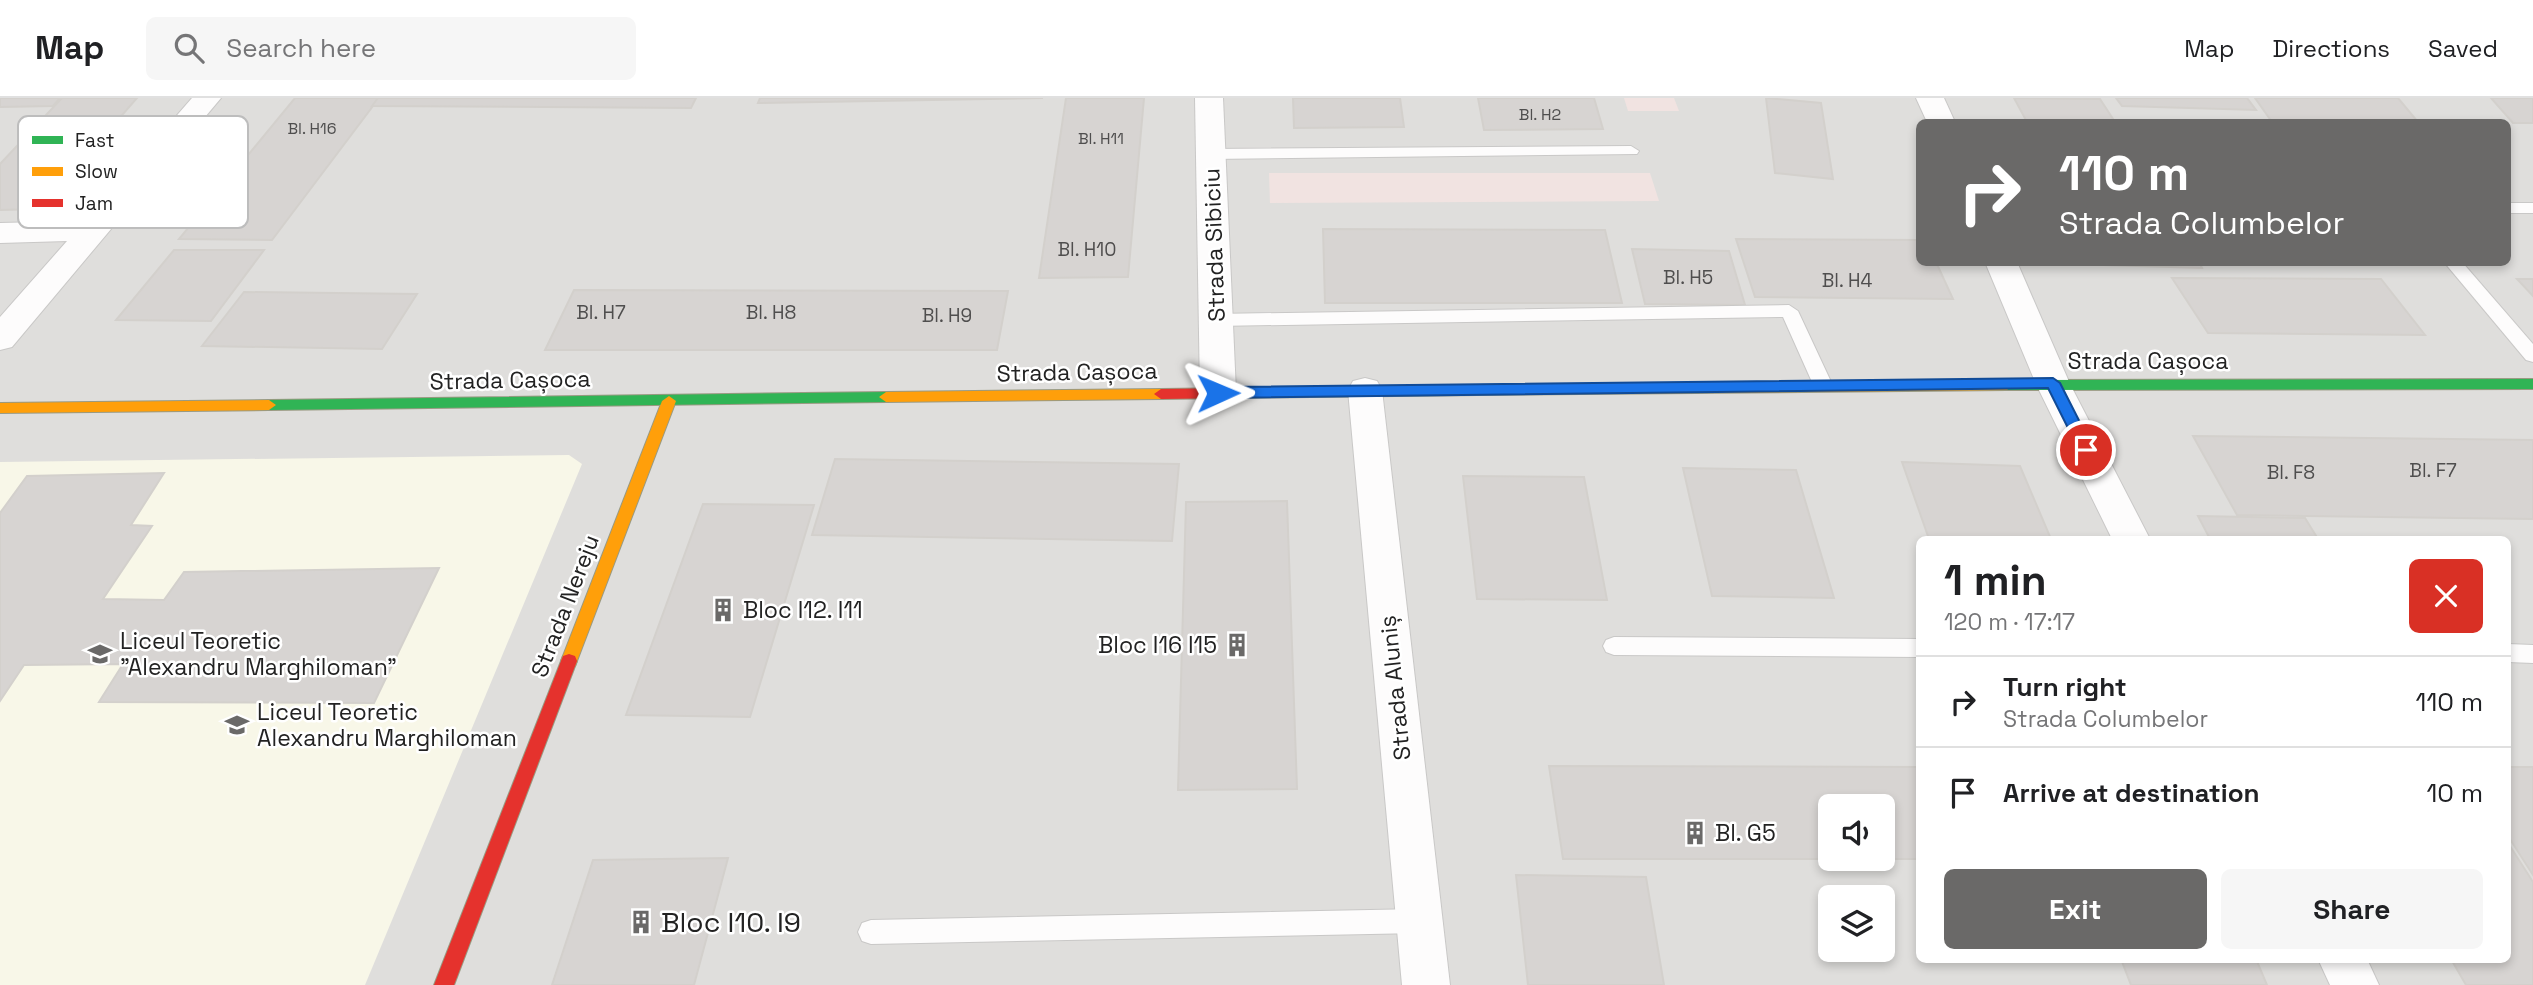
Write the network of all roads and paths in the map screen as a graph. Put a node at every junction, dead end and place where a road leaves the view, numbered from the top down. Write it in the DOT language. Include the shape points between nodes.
graph roads {
  1 [pos="207,98"];
  2 [pos="1209,98"];
  3 [pos="1930,98"];
  4 [pos="191,116"];
  5 [pos="1940,119"];
  6 [pos="1631,151"];
  7 [pos="1211,154"];
  8 [pos="2511,208"];
  9 [pos="2533,208"];
  10 [pos="93,230"];
  11 [pos="0,233"];
  12 [pos="2003,266"];
  13 [pos="2455,266"];
  14 [pos="1216,320"];
  15 [pos="0,339"];
  16 [pos="2533,356"];
  17 [pos="2053,383"];
  18 [pos="2533,384"];
  19 [pos="1823,386"];
  20 [pos="1364,390"];
  21 [pos="1218,393"];
  22 [pos="669,401"];
  23 [pos="0,408"];
  24 [pos="2130,536"];
  25 [pos="1614,646"];
  26 [pos="1916,648"];
  27 [pos="2511,653"];
  28 [pos="2533,654"];
  29 [pos="1420,921"];
  30 [pos="871,932"];
  31 [pos="2344,963"];
  32 [pos="444,985"];
  33 [pos="1426,985"];
  34 [pos="2355,985"];
  1 -- 4 [label="street"];
  2 -- 7 [label="street, Strada Sibiciu"];
  3 -- 5 [label="street"];
  6 -- 7 [label="lane"];
  7 -- 14 [label="street, Strada Sibiciu"];
  8 -- 9 [label="lane"];
  10 -- 11 [label="street"];
  10 -- 15 [label="street"];
  12 -- 17 [label="street"];
  13 -- 16 [label="lane"];
  14 -- 19 [label="lane" via="1788,311"];
  14 -- 21 [label="street, Strada Sibiciu"];
  17 -- 18 [label="street, Strada Cașoca"];
  17 -- 19 [label="street, Strada Cașoca"];
  17 -- 24 [label="street"];
  19 -- 20 [label="street, Strada Cașoca"];
  20 -- 21 [label="street, Strada Cașoca"];
  20 -- 29 [label="street, Strada Aluniș"];
  21 -- 22 [label="street, Strada Cașoca"];
  22 -- 23 [label="street, Strada Cașoca"];
  22 -- 32 [label="street, Strada Nereju"];
  25 -- 26 [label="lane"];
  27 -- 28 [label="lane"];
  29 -- 30 [label="lane"];
  29 -- 33 [label="street, Strada Aluniș"];
  31 -- 34 [label="street"];
}
